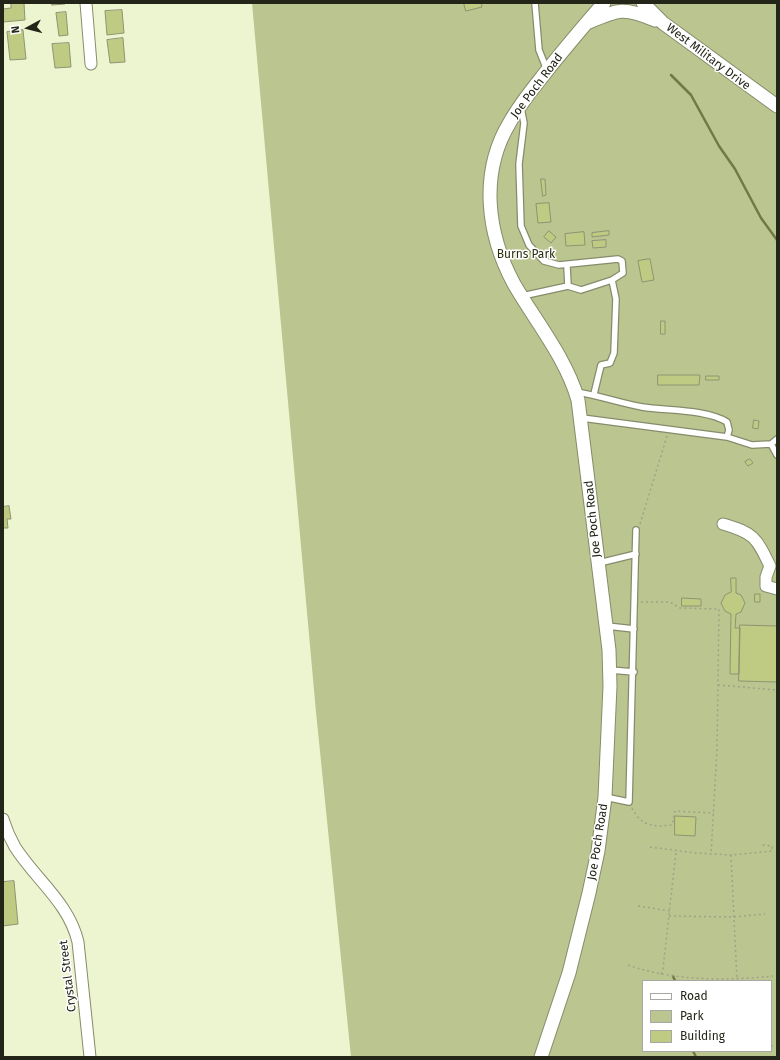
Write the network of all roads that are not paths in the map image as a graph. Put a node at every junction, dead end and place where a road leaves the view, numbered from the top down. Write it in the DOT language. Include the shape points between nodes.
graph roads {
  1 [pos="86,3"];
  2 [pos="535,3"];
  3 [pos="590,3"];
  4 [pos="604,3"];
  5 [pos="643,3"];
  6 [pos="585,23"];
  7 [pos="663,23"];
  8 [pos="91,64"];
  9 [pos="547,71"];
  10 [pos="520,106"];
  11 [pos="777,106"];
  12 [pos="568,266"];
  13 [pos="612,280"];
  14 [pos="568,286"];
  15 [pos="522,296"];
  16 [pos="576,392"];
  17 [pos="594,394"];
  18 [pos="582,418"];
  19 [pos="727,437"];
  20 [pos="777,439"];
  21 [pos="771,444"];
  22 [pos="777,455"];
  23 [pos="723,524"];
  24 [pos="636,530"];
  25 [pos="636,554"];
  26 [pos="598,563"];
  27 [pos="773,566"];
  28 [pos="777,589"];
  29 [pos="607,626"];
  30 [pos="634,629"];
  31 [pos="610,670"];
  32 [pos="634,672"];
  33 [pos="605,797"];
  34 [pos="3,819"];
  35 [pos="90,1057"];
  36 [pos="541,1057"];
  1 -- 8 [label="street"];
  2 -- 9 [label="lane" via="539,50"];
  3 -- 6 [label="street, Joe Poch Road"];
  4 -- 6 [label="street, Joe Poch Road"];
  5 -- 7 [label="street, West Military Drive"];
  6 -- 7 [label="street" via="620,10 638,13"];
  6 -- 9 [label="street, Joe Poch Road"];
  7 -- 11 [label="street, West Military Drive"];
  9 -- 10 [label="street, Joe Poch Road"];
  10 -- 12 [label="lane" via="524,123 519,164 521,230 529,245 544,261"];
  10 -- 15 [label="street, Joe Poch Road" via="509,122 496,157 489,205 503,260"];
  12 -- 13 [label="lane" via="620,260 624,273"];
  12 -- 14 [label="lane"];
  13 -- 14 [label="lane" via="581,290"];
  13 -- 17 [label="lane" via="616,300 614,353 612,361 600,368"];
  14 -- 15 [label="lane"];
  15 -- 16 [label="street, Joe Poch Road" via="570,376"];
  16 -- 17 [label="lane"];
  16 -- 18 [label="street, Joe Poch Road"];
  17 -- 19 [label="lane" via="641,407 722,419 729,425"];
  18 -- 19 [label="lane"];
  18 -- 26 [label="street, Joe Poch Road"];
  19 -- 21 [label="lane" via="752,445"];
  20 -- 21 [label="lane"];
  21 -- 22 [label="lane"];
  23 -- 27 [label="street" via="740,529 756,539"];
  24 -- 25 [label="lane"];
  25 -- 26 [label="lane"];
  25 -- 30 [label="lane"];
  26 -- 29 [label="street, Joe Poch Road"];
  27 -- 28 [label="street" via="766,576 766,586"];
  29 -- 30 [label="lane"];
  29 -- 31 [label="street, Joe Poch Road"];
  30 -- 32 [label="lane"];
  31 -- 32 [label="lane"];
  31 -- 33 [label="street, Joe Poch Road"];
  32 -- 33 [label="lane" via="629,802"];
  33 -- 36 [label="street, Joe Poch Road" via="589,894 569,973"];
  34 -- 35 [label="street, Crystal Street" via="15,846 62,906 76,930"];
}
